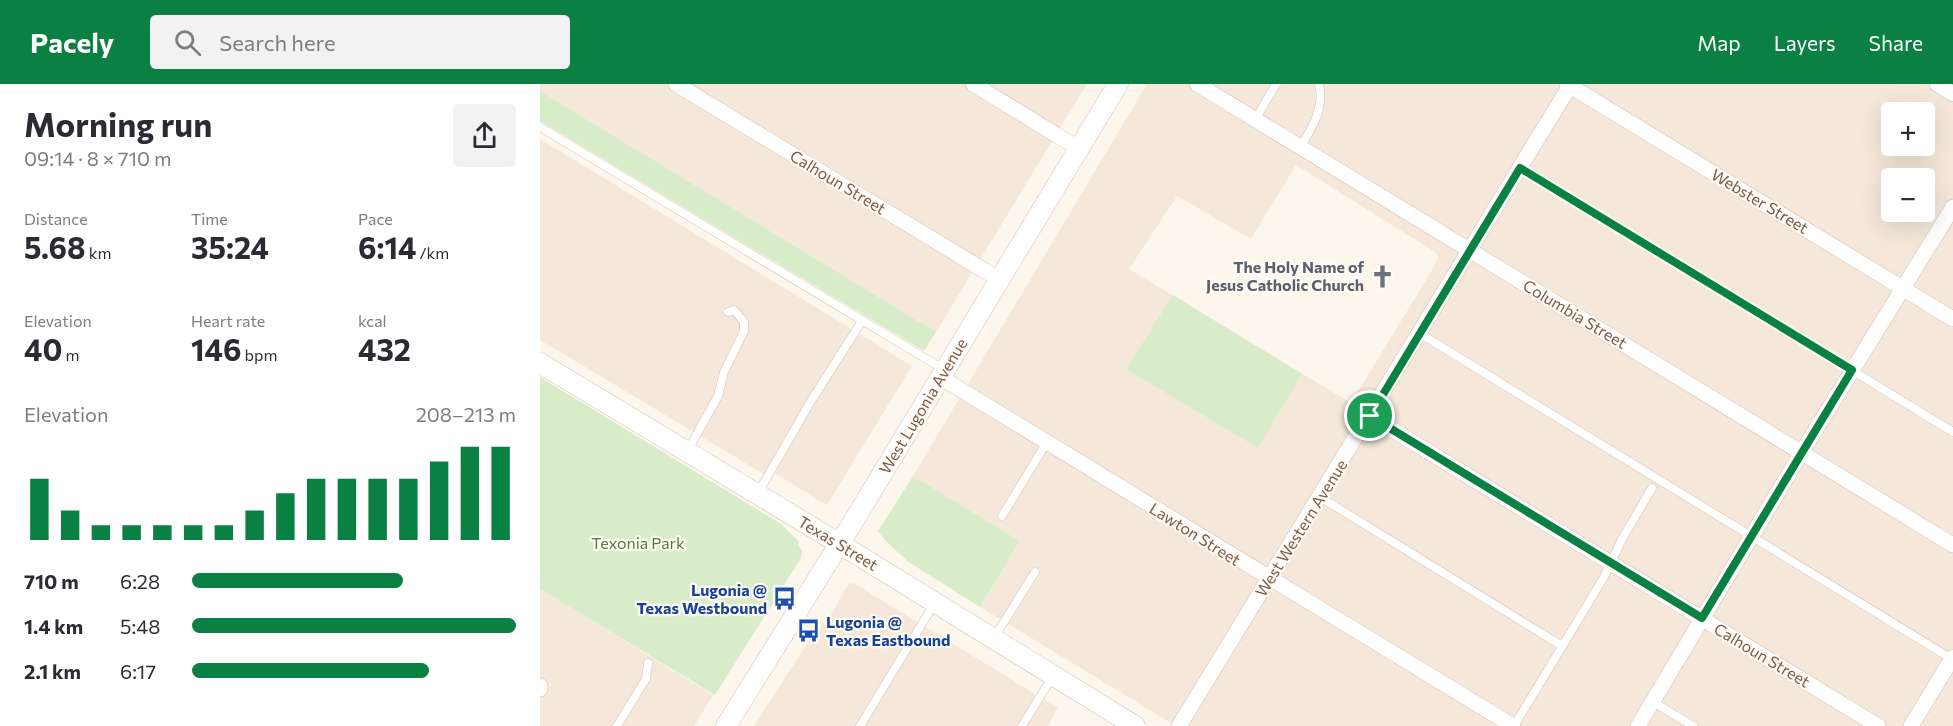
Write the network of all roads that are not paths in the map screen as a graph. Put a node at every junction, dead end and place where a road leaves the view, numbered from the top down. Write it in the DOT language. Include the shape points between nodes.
graph roads {
  1 [pos="676,84"];
  2 [pos="973,84"];
  3 [pos="1118,84"];
  4 [pos="1197,84"];
  5 [pos="1276,84"];
  6 [pos="1319,84"];
  7 [pos="1937,84"];
  8 [pos="1569,85"];
  9 [pos="1953,94"];
  10 [pos="1255,120"];
  11 [pos="540,127"];
  12 [pos="1300,147"];
  13 [pos="1078,148"];
  14 [pos="1520,168"];
  15 [pos="1953,207"];
  16 [pos="1470,250"];
  17 [pos="1000,280"];
  18 [pos="1902,289"];
  19 [pos="728,312"];
  20 [pos="1953,319"];
  21 [pos="862,321"];
  22 [pos="1419,333"];
  23 [pos="540,363"];
  24 [pos="1852,370"];
  25 [pos="942,374"];
  26 [pos="1370,416"];
  27 [pos="1953,432"];
  28 [pos="1047,442"];
  29 [pos="687,452"];
  30 [pos="1802,452"];
  31 [pos="1652,488"];
  32 [pos="757,494"];
  33 [pos="1320,497"];
  34 [pos="1002,516"];
  35 [pos="1752,537"];
  36 [pos="840,543"];
  37 [pos="1953,544"];
  38 [pos="1611,562"];
  39 [pos="1035,572"];
  40 [pos="1269,579"];
  41 [pos="935,603"];
  42 [pos="1702,618"];
  43 [pos="994,639"];
  44 [pos="1562,646"];
  45 [pos="1953,659"];
  46 [pos="648,663"];
  47 [pos="1053,675"];
  48 [pos="1653,702"];
  49 [pos="617,726"];
  50 [pos="726,726"];
  51 [pos="860,726"];
  52 [pos="1022,726"];
  53 [pos="1135,726"];
  54 [pos="1179,726"];
  55 [pos="1513,726"];
  56 [pos="1638,726"];
  57 [pos="1693,726"];
  58 [pos="1878,726"];
  59 [pos="1911,726"];
  1 -- 17 [label="street, Calhoun Street"];
  2 -- 13 [label="street"];
  3 -- 13 [label="main road, West Lugonia Avenue"];
  4 -- 10 [label="street, Columbia Street"];
  5 -- 10 [label="lane"];
  6 -- 12 [label="lane" via="1316,123"];
  7 -- 9 [label="street"];
  8 -- 14 [label="street, West Western Avenue"];
  8 -- 18 [label="street, Webster Street"];
  10 -- 12 [label="street, Columbia Street"];
  11 -- 21 [label="lane"];
  12 -- 16 [label="street, Columbia Street"];
  13 -- 17 [label="main road, West Lugonia Avenue"];
  14 -- 16 [label="street, West Western Avenue"];
  14 -- 24 [label="lane"];
  15 -- 18 [label="street"];
  16 -- 22 [label="street, West Western Avenue"];
  16 -- 30 [label="street, Columbia Street"];
  17 -- 25 [label="main road, West Lugonia Avenue"];
  18 -- 20 [label="street, Webster Street"];
  18 -- 24 [label="street"];
  19 -- 29 [label="lane" via="734,310 739,314 744,331 724,372 718,396"];
  21 -- 25 [label="lane"];
  21 -- 32 [label="lane"];
  22 -- 26 [label="street, West Western Avenue"];
  22 -- 35 [label="lane"];
  23 -- 29 [label="main road, Texas Street"];
  24 -- 27 [label="lane"];
  24 -- 30 [label="street"];
  25 -- 28 [label="street, Lawton Street"];
  25 -- 36 [label="main road, West Lugonia Avenue"];
  26 -- 33 [label="street, West Western Avenue"];
  26 -- 38 [label="street, Calhoun Street"];
  28 -- 34 [label="lane"];
  28 -- 40 [label="street, Lawton Street"];
  29 -- 32 [label="main road, Texas Street"];
  30 -- 35 [label="street"];
  30 -- 37 [label="street, Columbia Street"];
  31 -- 38 [label="lane"];
  32 -- 36 [label="main road, Texas Street"];
  33 -- 40 [label="street, West Western Avenue"];
  33 -- 44 [label="lane"];
  35 -- 42 [label="street"];
  35 -- 45 [label="lane"];
  36 -- 41 [label="main road, Texas Street"];
  36 -- 50 [label="main road, West Lugonia Avenue"];
  38 -- 42 [label="street, Calhoun Street"];
  38 -- 44 [label="lane"];
  39 -- 43 [label="lane"];
  40 -- 54 [label="street, West Western Avenue"];
  40 -- 55 [label="street, Lawton Street"];
  41 -- 43 [label="main road, Texas Street"];
  41 -- 51 [label="lane"];
  42 -- 48 [label="street"];
  42 -- 58 [label="street, Calhoun Street"];
  43 -- 47 [label="main road, Texas Street"];
  44 -- 55 [label="lane"];
  45 -- 59 [label="street"];
  46 -- 49 [label="lane" via="646,679"];
  47 -- 52 [label="lane"];
  47 -- 53 [label="main road, Texas Street"];
  48 -- 56 [label="street"];
  48 -- 57 [label="lane"];
}
